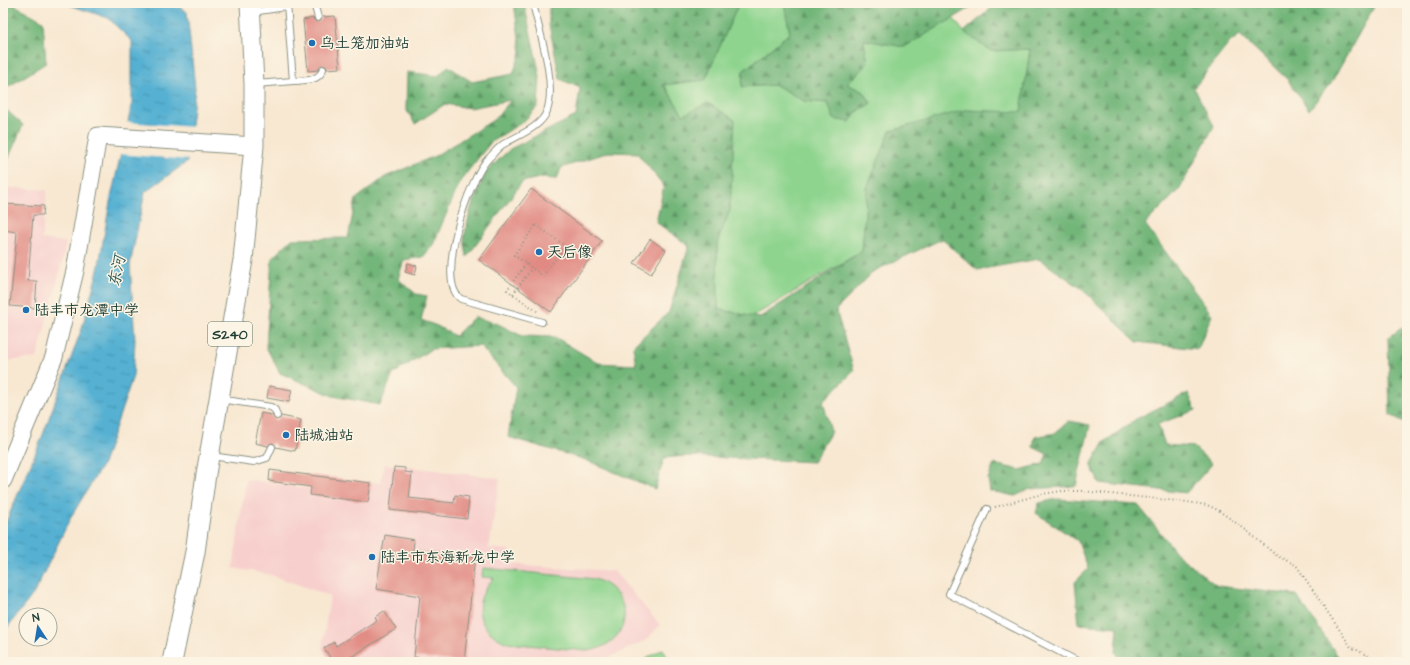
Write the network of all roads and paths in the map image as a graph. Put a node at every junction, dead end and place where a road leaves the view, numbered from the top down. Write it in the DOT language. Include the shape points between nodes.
graph roads {
  1 [pos="314,3"];
  2 [pos="533,3"];
  3 [pos="288,4"];
  4 [pos="250,8"];
  5 [pos="318,18"];
  6 [pos="323,70"];
  7 [pos="293,81"];
  8 [pos="254,84"];
  9 [pos="254,146"];
  10 [pos="526,264"];
  11 [pos="532,268"];
  12 [pos="513,294"];
  13 [pos="540,321"];
  14 [pos="219,399"];
  15 [pos="277,416"];
  16 [pos="272,447"];
  17 [pos="209,455"];
  18 [pos="3,480"];
  19 [pos="987,510"];
  20 [pos="172,662"];
  21 [pos="1080,662"];
  22 [pos="1380,662"];
  1 -- 5 [label="lane"];
  2 -- 13 [label="lane" via="550,84 550,101 546,113 539,122 500,147 474,179 458,222 452,275 456,296 461,299"];
  3 -- 4 [label="lane" via="279,8"];
  3 -- 7 [label="lane"];
  4 -- 8 [label="main road, S240"];
  6 -- 7 [label="lane" via="315,79"];
  7 -- 8 [label="lane"];
  8 -- 9 [label="main road, S240"];
  9 -- 14 [label="main road, S240" via="243,260"];
  9 -- 18 [label="street" via="98,136 74,271 54,357"];
  10 -- 11 [label="path"];
  10 -- 11 [label="path" via="514,255 536,225 565,246 543,276"];
  10 -- 12 [label="path" via="507,290"];
  11 -- 12 [label="path"];
  12 -- 13 [label="path" via="540,314"];
  14 -- 15 [label="lane" via="271,407"];
  14 -- 17 [label="main road, S240"];
  16 -- 17 [label="lane" via="267,458 257,462"];
  17 -- 20 [label="main road, S240" via="195,552"];
  19 -- 21 [label="lane" via="949,594"];
  19 -- 22 [label="path" via="1042,494 1062,491 1207,505 1246,530 1277,556 1296,565 1351,647"];
}
